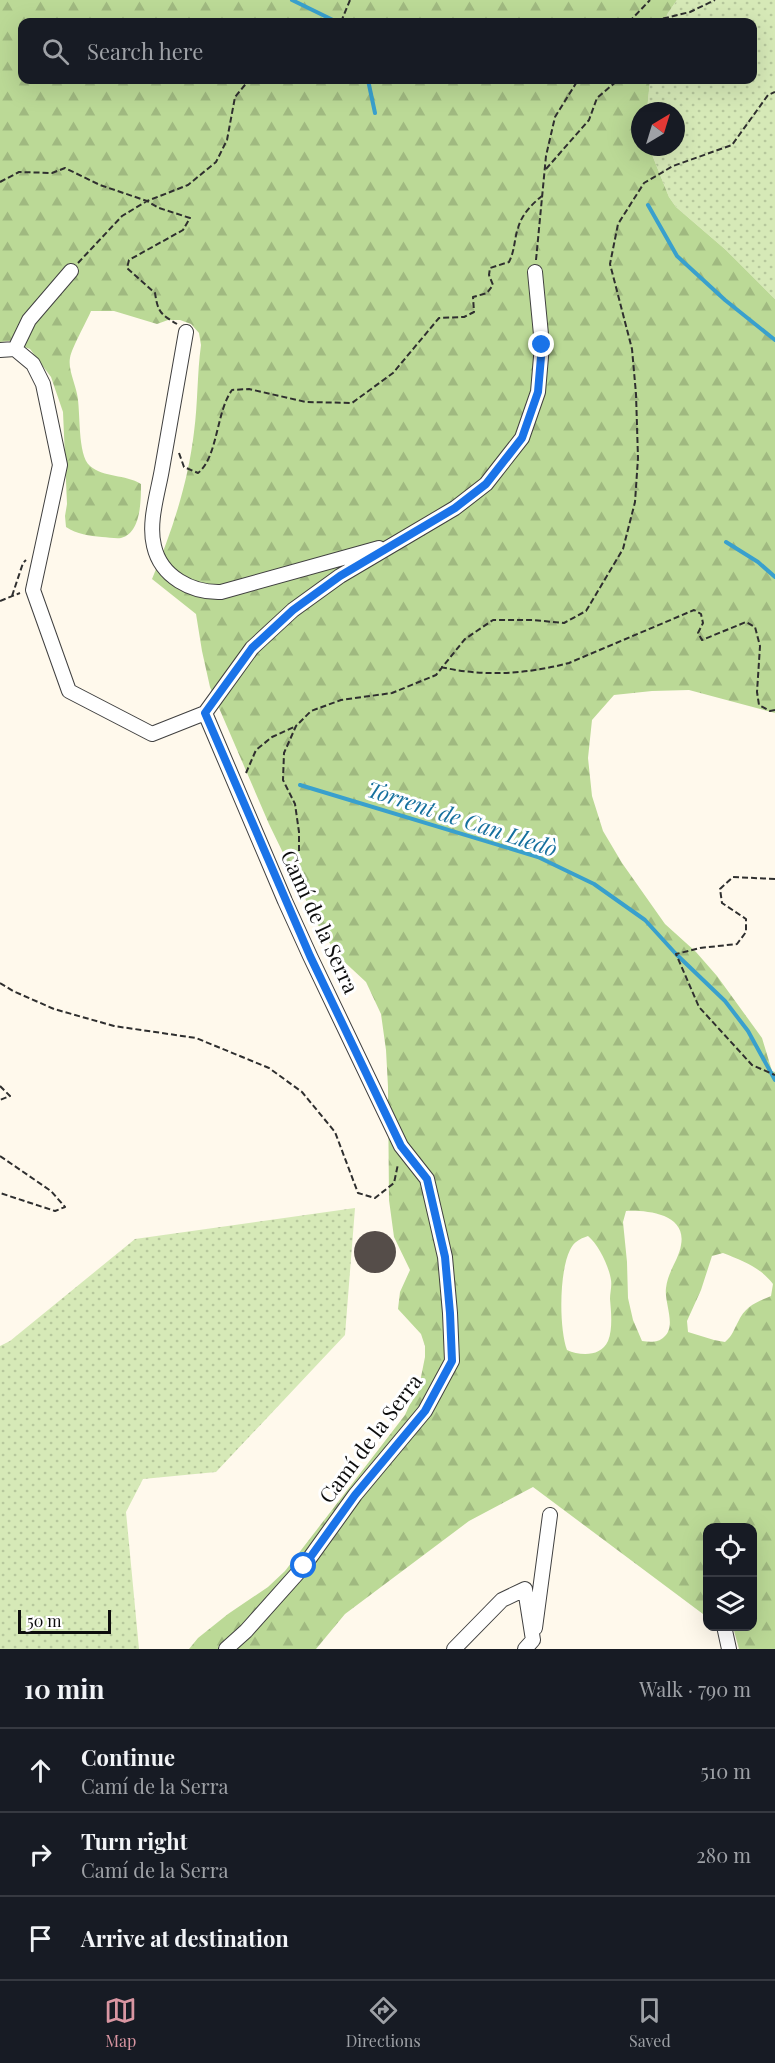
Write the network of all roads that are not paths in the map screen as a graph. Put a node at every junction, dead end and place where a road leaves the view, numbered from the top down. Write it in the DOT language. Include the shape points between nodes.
graph roads {
  1 [pos="71,271"];
  2 [pos="535,272"];
  3 [pos="186,332"];
  4 [pos="15,349"];
  5 [pos="0,350"];
  6 [pos="397,543"];
  7 [pos="205,713"];
  8 [pos="550,1515"];
  9 [pos="725,1631"];
  10 [pos="529,1644"];
  11 [pos="226,1649"];
  12 [pos="454,1649"];
  13 [pos="729,1649"];
  1 -- 4 [label="street" via="29,320"];
  2 -- 6 [label="street" via="542,345 538,392 522,438 486,484"];
  3 -- 6 [label="street" via="153,536 157,555 179,582 210,592 231,591"];
  4 -- 5 [label="street"];
  4 -- 7 [label="street" via="33,364 43,384 60,465 33,590 69,691 152,735"];
  6 -- 7 [label="street" via="340,576 293,610 252,648"];
  7 -- 11 [label="street, Camí de la Serra" via="285,901 401,1146 427,1179 445,1257 452,1361 425,1411 355,1495 304,1566"];
  8 -- 10 [label="street"];
  9 -- 13 [label="street"];
  10 -- 12 [label="street" via="525,1589 502,1600"];
}
